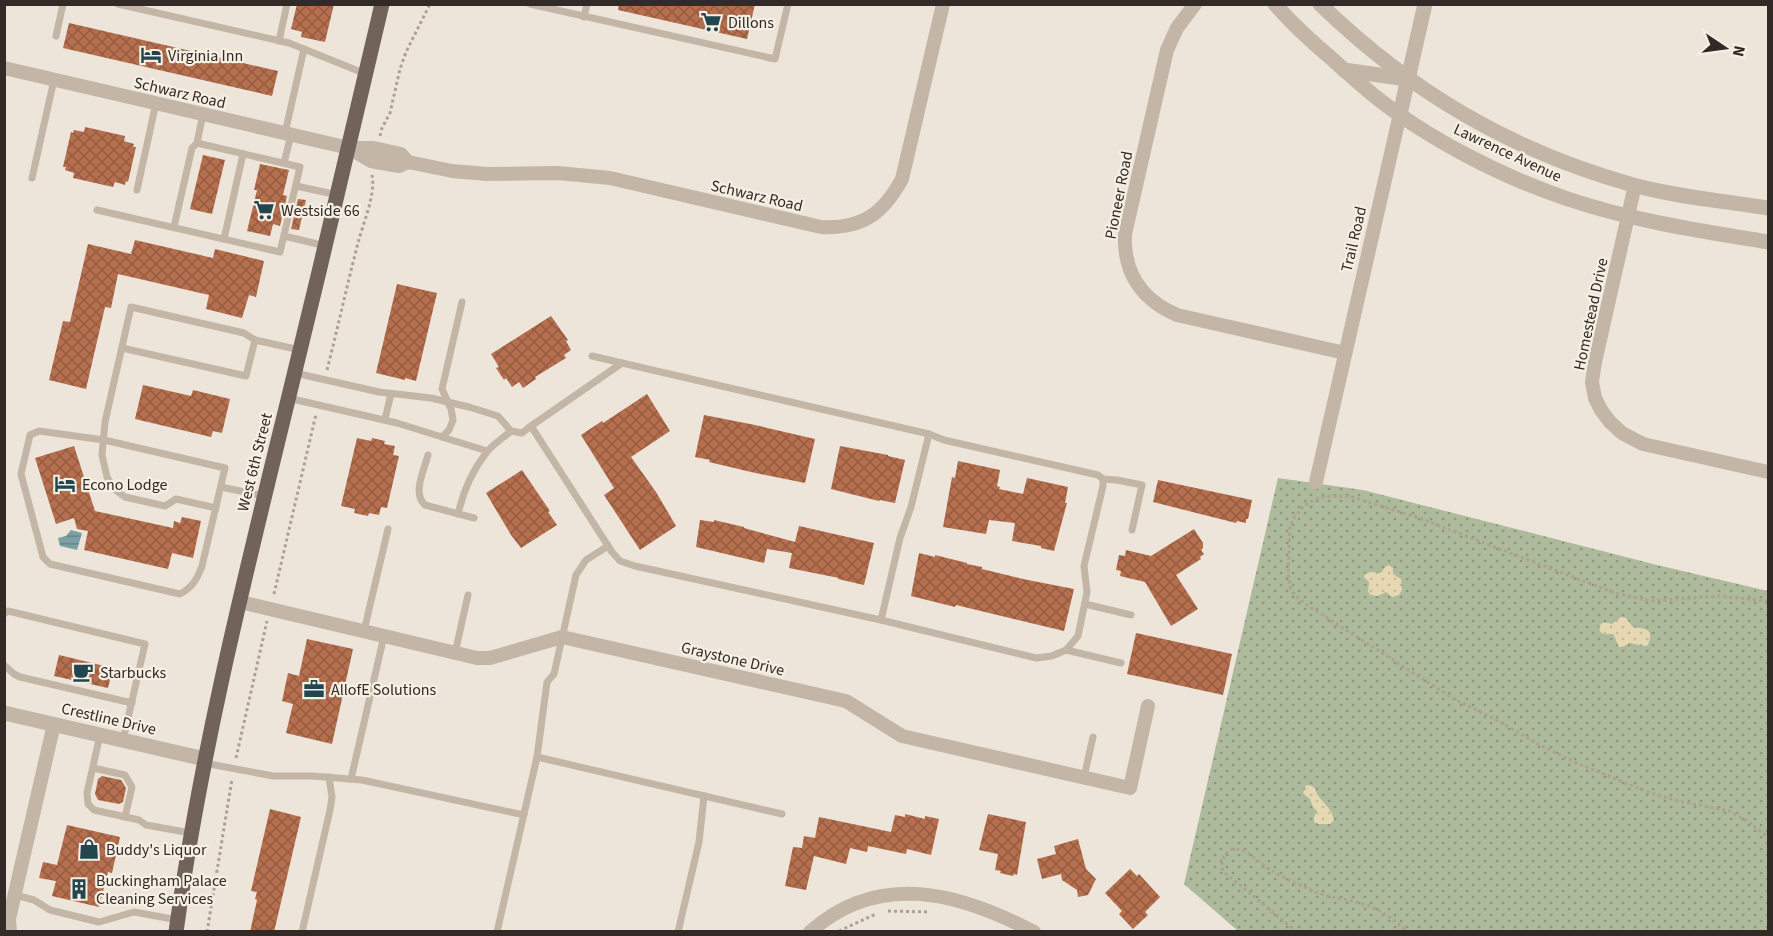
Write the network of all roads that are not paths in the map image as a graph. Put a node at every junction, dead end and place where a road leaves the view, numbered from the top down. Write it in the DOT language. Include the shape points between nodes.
graph roads {
  1 [pos="63,4"];
  2 [pos="118,4"];
  3 [pos="287,4"];
  4 [pos="382,4"];
  5 [pos="530,4"];
  6 [pos="569,4"];
  7 [pos="586,4"];
  8 [pos="788,4"];
  9 [pos="943,4"];
  10 [pos="1196,4"];
  11 [pos="1275,4"];
  12 [pos="1320,4"];
  13 [pos="1425,4"];
  14 [pos="567,13"];
  15 [pos="584,16"];
  16 [pos="56,36"];
  17 [pos="279,41"];
  18 [pos="304,49"];
  19 [pos="4,68"];
  20 [pos="1344,70"];
  21 [pos="366,74"];
  22 [pos="1408,79"];
  23 [pos="54,80"];
  24 [pos="156,104"];
  25 [pos="203,114"];
  26 [pos="1400,114"];
  27 [pos="288,134"];
  28 [pos="197,143"];
  29 [pos="349,148"];
  30 [pos="243,154"];
  31 [pos="284,163"];
  32 [pos="32,178"];
  33 [pos="1635,185"];
  34 [pos="296,186"];
  35 [pos="137,190"];
  36 [pos="338,195"];
  37 [pos="1768,208"];
  38 [pos="97,210"];
  39 [pos="1628,217"];
  40 [pos="174,227"];
  41 [pos="284,236"];
  42 [pos="224,239"];
  43 [pos="1768,242"];
  44 [pos="326,246"];
  45 [pos="462,302"];
  46 [pos="255,340"];
  47 [pos="122,348"];
  48 [pos="300,350"];
  49 [pos="1346,353"];
  50 [pos="592,356"];
  51 [pos="622,363"];
  52 [pos="295,373"];
  53 [pos="391,394"];
  54 [pos="288,398"];
  55 [pos="448,402"];
  56 [pos="385,419"];
  57 [pos="531,426"];
  58 [pos="511,431"];
  59 [pos="929,435"];
  60 [pos="441,437"];
  61 [pos="104,440"];
  62 [pos="487,451"];
  63 [pos="428,455"];
  64 [pos="1768,472"];
  65 [pos="1103,479"];
  66 [pos="1316,482"];
  67 [pos="221,486"];
  68 [pos="264,496"];
  69 [pos="216,508"];
  70 [pos="458,514"];
  71 [pos="474,518"];
  72 [pos="388,529"];
  73 [pos="1132,530"];
  74 [pos="608,546"];
  75 [pos="468,595"];
  76 [pos="240,602"];
  77 [pos="1085,604"];
  78 [pos="4,614"];
  79 [pos="1131,615"];
  80 [pos="881,620"];
  81 [pos="364,631"];
  82 [pos="384,636"];
  83 [pos="562,637"];
  84 [pos="1066,650"];
  85 [pos="455,653"];
  86 [pos="1121,663"];
  87 [pos="4,665"];
  88 [pos="132,703"];
  89 [pos="1148,706"];
  90 [pos="4,713"];
  91 [pos="54,724"];
  92 [pos="100,735"];
  93 [pos="1093,737"];
  94 [pos="123,740"];
  95 [pos="537,757"];
  96 [pos="205,761"];
  97 [pos="93,768"];
  98 [pos="329,777"];
  99 [pos="1084,777"];
  100 [pos="351,779"];
  101 [pos="704,796"];
  102 [pos="782,814"];
  103 [pos="524,815"];
  104 [pos="125,817"];
  105 [pos="191,833"];
  106 [pos="15,895"];
  107 [pos="177,926"];
  108 [pos="10,932"];
  109 [pos="302,932"];
  110 [pos="497,932"];
  111 [pos="678,932"];
  112 [pos="810,932"];
  113 [pos="1034,932"];
  1 -- 16 [label="lane"];
  2 -- 17 [label="lane"];
  3 -- 17 [label="lane"];
  4 -- 21 [label="main road, West 6th Street"];
  5 -- 14 [label="lane"];
  6 -- 14 [label="lane"];
  7 -- 15 [label="lane"];
  8 -- 15 [label="lane" via="775,59"];
  9 -- 29 [label="street, Schwarz Road" via="902,179 881,209 869,218 840,228 821,227 610,178 452,171 408,162 401,154"];
  10 -- 49 [label="street, Pioneer Road" via="1177,28 1167,50 1125,234 1128,268 1145,294 1162,309 1177,315"];
  11 -- 20 [label="street, Lawrence Avenue"];
  12 -- 22 [label="street, Lawrence Avenue"];
  13 -- 22 [label="street, Trail Road"];
  14 -- 15 [label="lane"];
  17 -- 18 [label="lane"];
  18 -- 21 [label="lane"];
  18 -- 27 [label="lane"];
  19 -- 23 [label="street, Schwarz Road"];
  20 -- 22 [label="street"];
  20 -- 26 [label="street, Lawrence Avenue"];
  21 -- 29 [label="main road, West 6th Street"];
  22 -- 26 [label="street, Trail Road"];
  22 -- 33 [label="street, Lawrence Avenue" via="1492,130 1552,157"];
  23 -- 24 [label="street, Schwarz Road"];
  23 -- 32 [label="lane"];
  24 -- 25 [label="street, Schwarz Road"];
  24 -- 35 [label="lane"];
  25 -- 27 [label="street, Schwarz Road"];
  25 -- 28 [label="lane"];
  26 -- 39 [label="street, Lawrence Avenue" via="1506,174"];
  26 -- 49 [label="street, Trail Road"];
  27 -- 29 [label="street, Schwarz Road"];
  27 -- 31 [label="lane"];
  28 -- 30 [label="lane"];
  28 -- 40 [label="lane" via="192,148"];
  29 -- 36 [label="main road, West 6th Street"];
  30 -- 31 [label="lane"];
  30 -- 42 [label="lane"];
  31 -- 34 [label="lane" via="300,167"];
  33 -- 37 [label="street, Lawrence Avenue"];
  33 -- 39 [label="street, Homestead Drive"];
  34 -- 36 [label="lane"];
  34 -- 41 [label="lane"];
  36 -- 44 [label="main road, West 6th Street"];
  38 -- 40 [label="lane"];
  39 -- 43 [label="street, Lawrence Avenue"];
  39 -- 64 [label="street, Homestead Drive" via="1592,382 1601,410 1622,433 1643,444"];
  40 -- 42 [label="lane"];
  41 -- 42 [label="lane" via="280,252"];
  41 -- 44 [label="lane"];
  44 -- 48 [label="main road, West 6th Street"];
  45 -- 55 [label="lane" via="442,389"];
  46 -- 47 [label="lane" via="246,376"];
  46 -- 47 [label="lane" via="244,333 131,307"];
  46 -- 48 [label="lane"];
  47 -- 61 [label="lane"];
  48 -- 52 [label="main road, West 6th Street"];
  49 -- 66 [label="street, Trail Road"];
  50 -- 51 [label="lane"];
  51 -- 57 [label="lane"];
  51 -- 59 [label="lane"];
  52 -- 53 [label="lane"];
  52 -- 54 [label="main road, West 6th Street"];
  53 -- 55 [label="lane"];
  53 -- 56 [label="lane"];
  54 -- 56 [label="lane"];
  54 -- 68 [label="main road, West 6th Street"];
  55 -- 58 [label="lane" via="498,416"];
  55 -- 60 [label="lane" via="453,420"];
  56 -- 60 [label="lane"];
  57 -- 58 [label="lane" via="522,433"];
  57 -- 74 [label="lane"];
  58 -- 62 [label="lane"];
  59 -- 65 [label="lane"];
  59 -- 80 [label="lane"];
  60 -- 62 [label="lane"];
  61 -- 67 [label="lane" via="225,468"];
  61 -- 69 [label="lane" via="102,455 107,477 114,489 125,496 165,506 176,499"];
  61 -- 69 [label="lane" via="39,432 30,435 21,474 42,557 50,564 180,594 198,578"];
  62 -- 70 [label="lane" via="466,486"];
  63 -- 70 [label="lane" via="418,494 420,501"];
  65 -- 73 [label="lane" via="1142,485"];
  65 -- 77 [label="lane" via="1084,566"];
  67 -- 68 [label="lane"];
  67 -- 69 [label="lane"];
  68 -- 76 [label="main road, West 6th Street"];
  70 -- 71 [label="lane"];
  72 -- 81 [label="lane"];
  74 -- 80 [label="lane" via="621,561 635,566"];
  74 -- 83 [label="lane" via="586,560 576,574"];
  75 -- 85 [label="lane"];
  76 -- 81 [label="street, Graystone Drive"];
  76 -- 96 [label="main road, West 6th Street"];
  77 -- 79 [label="lane"];
  77 -- 84 [label="lane" via="1078,636"];
  78 -- 88 [label="lane" via="8,611 145,644"];
  80 -- 84 [label="lane" via="1036,658"];
  81 -- 82 [label="street, Graystone Drive"];
  82 -- 85 [label="street, Graystone Drive"];
  82 -- 100 [label="lane"];
  83 -- 85 [label="street, Graystone Drive" via="490,658"];
  83 -- 95 [label="lane" via="554,674 547,682"];
  83 -- 99 [label="street, Graystone Drive" via="846,701 902,736"];
  84 -- 86 [label="lane"];
  87 -- 88 [label="lane" via="20,677"];
  88 -- 94 [label="lane"];
  89 -- 99 [label="street, Graystone Drive" via="1130,788"];
  90 -- 91 [label="street, Crestline Drive"];
  91 -- 92 [label="street, Crestline Drive"];
  91 -- 106 [label="street"];
  92 -- 94 [label="street, Crestline Drive"];
  92 -- 97 [label="lane"];
  93 -- 99 [label="lane"];
  94 -- 96 [label="street, Crestline Drive"];
  95 -- 101 [label="lane"];
  95 -- 103 [label="lane"];
  96 -- 98 [label="lane" via="273,776"];
  96 -- 105 [label="main road, West 6th Street"];
  97 -- 104 [label="lane" via="88,804 94,810"];
  97 -- 104 [label="lane" via="125,775 132,787"];
  98 -- 100 [label="lane"];
  98 -- 109 [label="lane" via="330,810"];
  100 -- 103 [label="lane"];
  101 -- 102 [label="lane"];
  101 -- 111 [label="lane" via="699,842"];
  103 -- 110 [label="lane"];
  104 -- 105 [label="lane"];
  105 -- 107 [label="main road, West 6th Street"];
  106 -- 107 [label="lane" via="50,910 99,921 134,912"];
  106 -- 108 [label="street"];
  112 -- 113 [label="street" via="842,908 866,899 908,892 977,905"];
}
